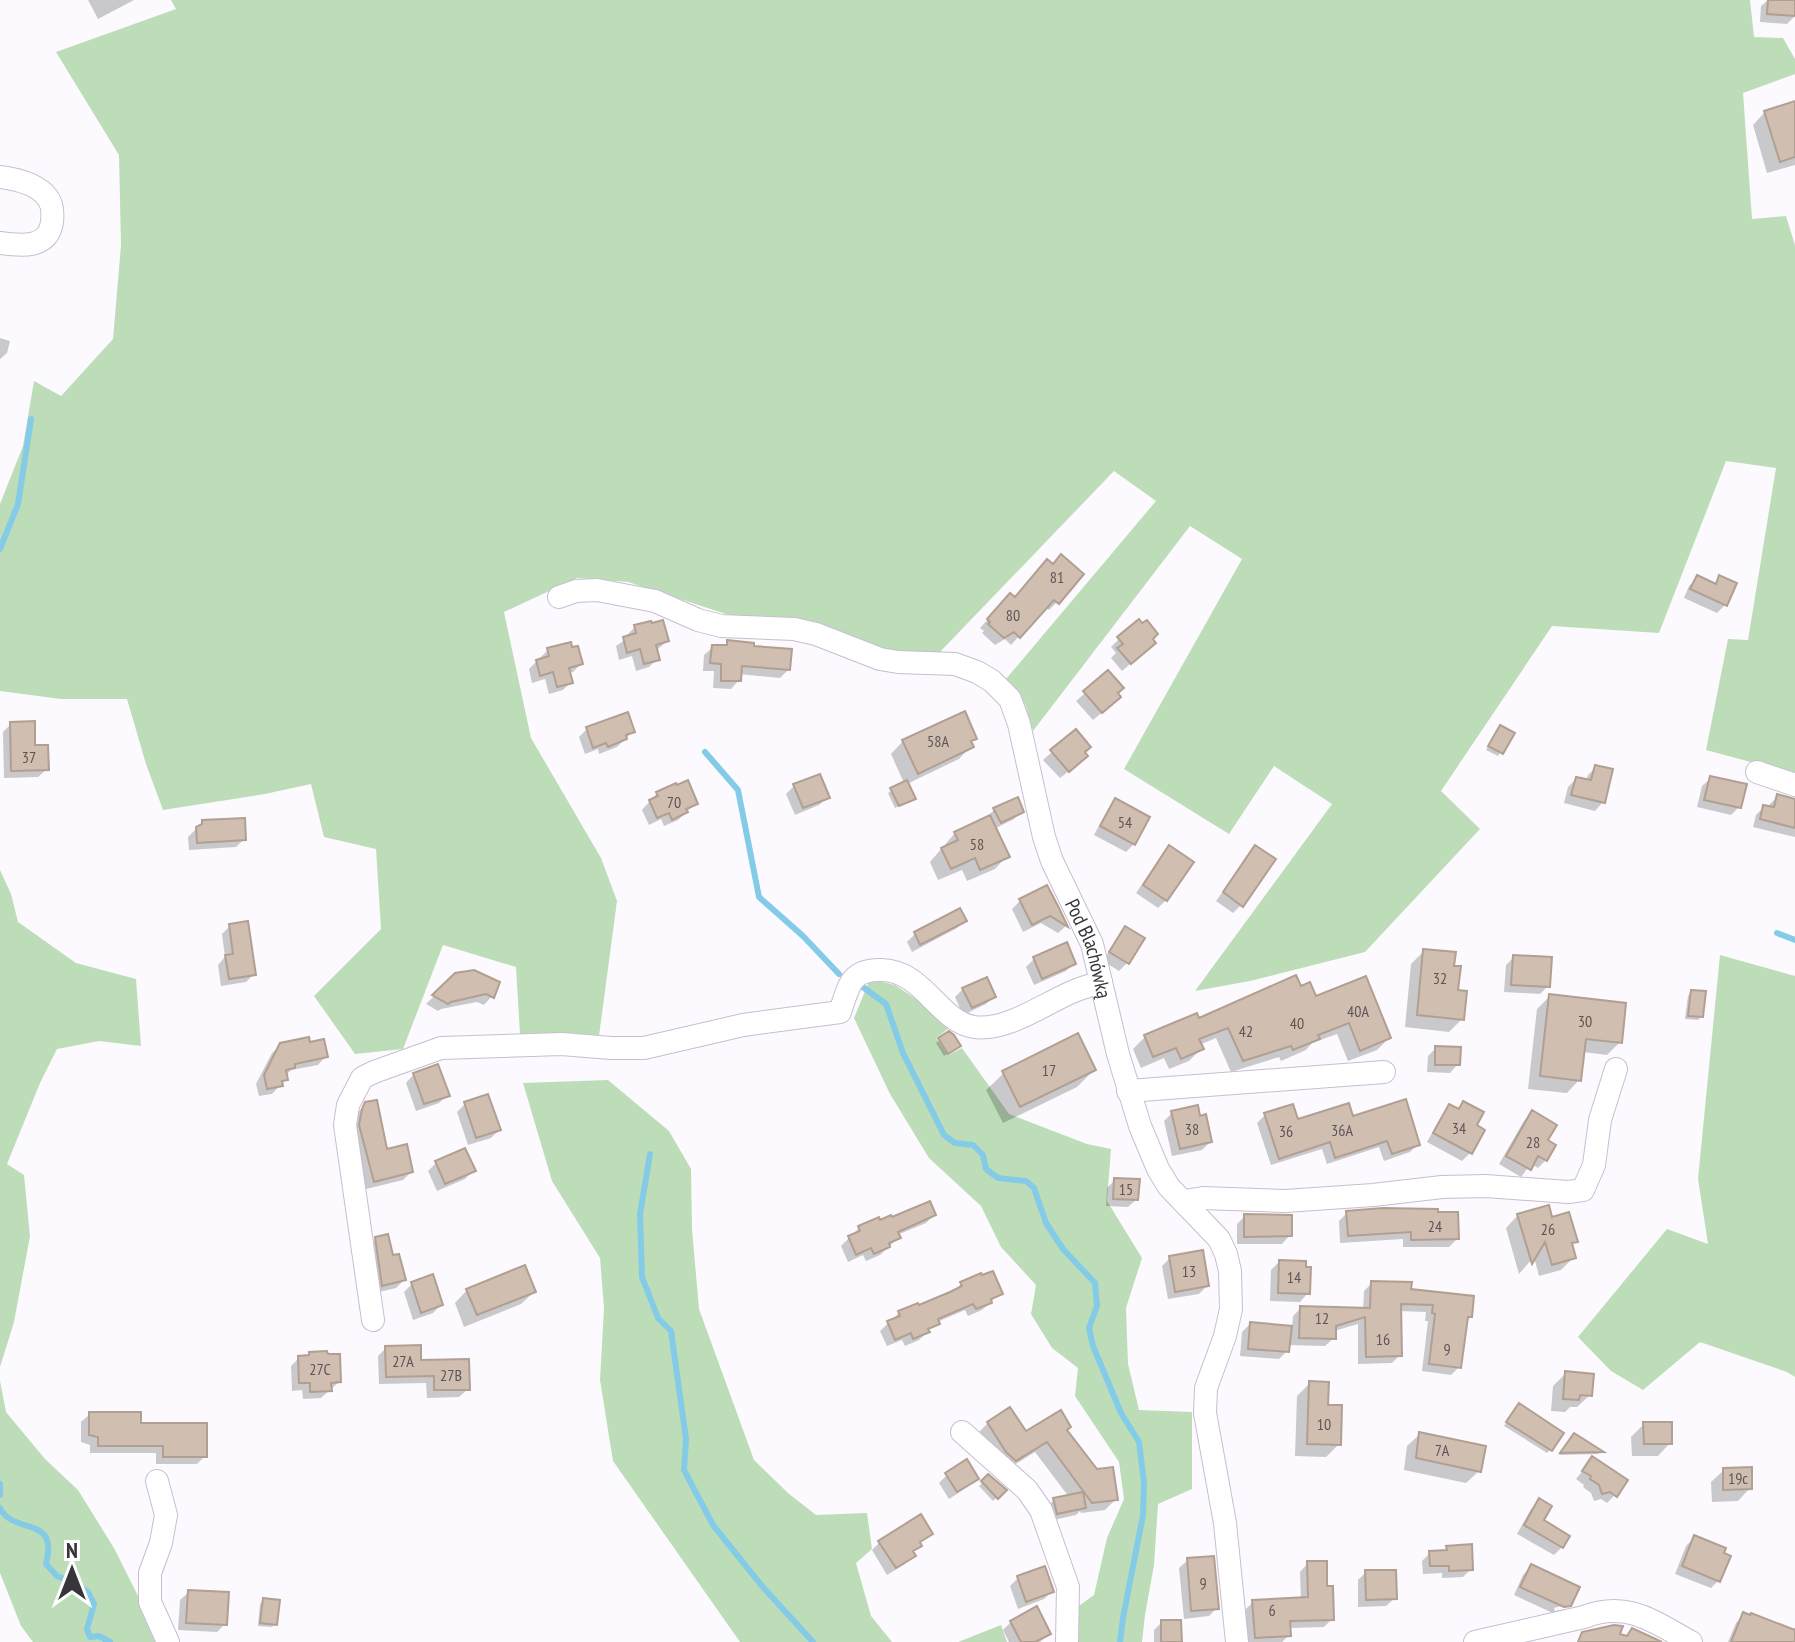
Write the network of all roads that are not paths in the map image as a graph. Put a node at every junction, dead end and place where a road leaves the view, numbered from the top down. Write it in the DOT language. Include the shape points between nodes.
graph roads {
  1 [pos="0,177"];
  2 [pos="0,243"];
  3 [pos="559,597"];
  4 [pos="1757,772"];
  5 [pos="1795,785"];
  6 [pos="1101,982"];
  7 [pos="1616,1069"];
  8 [pos="1384,1072"];
  9 [pos="1128,1091"];
  10 [pos="1185,1201"];
  11 [pos="373,1320"];
  12 [pos="962,1432"];
  13 [pos="157,1481"];
  14 [pos="168,1642"];
  15 [pos="1067,1642"];
  16 [pos="1237,1642"];
  17 [pos="1475,1642"];
  18 [pos="1691,1642"];
  1 -- 2 [label="street" via="33,186 47,196 53,211 51,228 36,244"];
  3 -- 6 [label="street, Pod Blachówką" via="597,590 631,596 721,626 794,629 880,659 955,664 992,681 1016,711 1044,837 1092,944"];
  4 -- 5 [label="street"];
  6 -- 9 [label="street, Pod Blachówką"];
  6 -- 11 [label="street" via="1011,1021 973,1027 951,1016 913,981 894,970 875,970 858,973 852,980 840,1012 743,1025 644,1048 441,1048 374,1072 362,1078 345,1125"];
  7 -- 10 [label="street" via="1600,1120 1594,1165 1583,1190 1442,1187 1285,1201"];
  8 -- 9 [label="street"];
  9 -- 10 [label="street, Pod Blachówką" via="1158,1169"];
  10 -- 16 [label="street, Pod Blachówką" via="1219,1239 1230,1271 1231,1309 1206,1388 1205,1413 1225,1523"];
  12 -- 15 [label="street" via="1027,1490 1041,1510 1068,1587"];
  13 -- 14 [label="street" via="166,1515 150,1573 150,1602"];
  17 -- 18 [label="street" via="1623,1610"];
}
